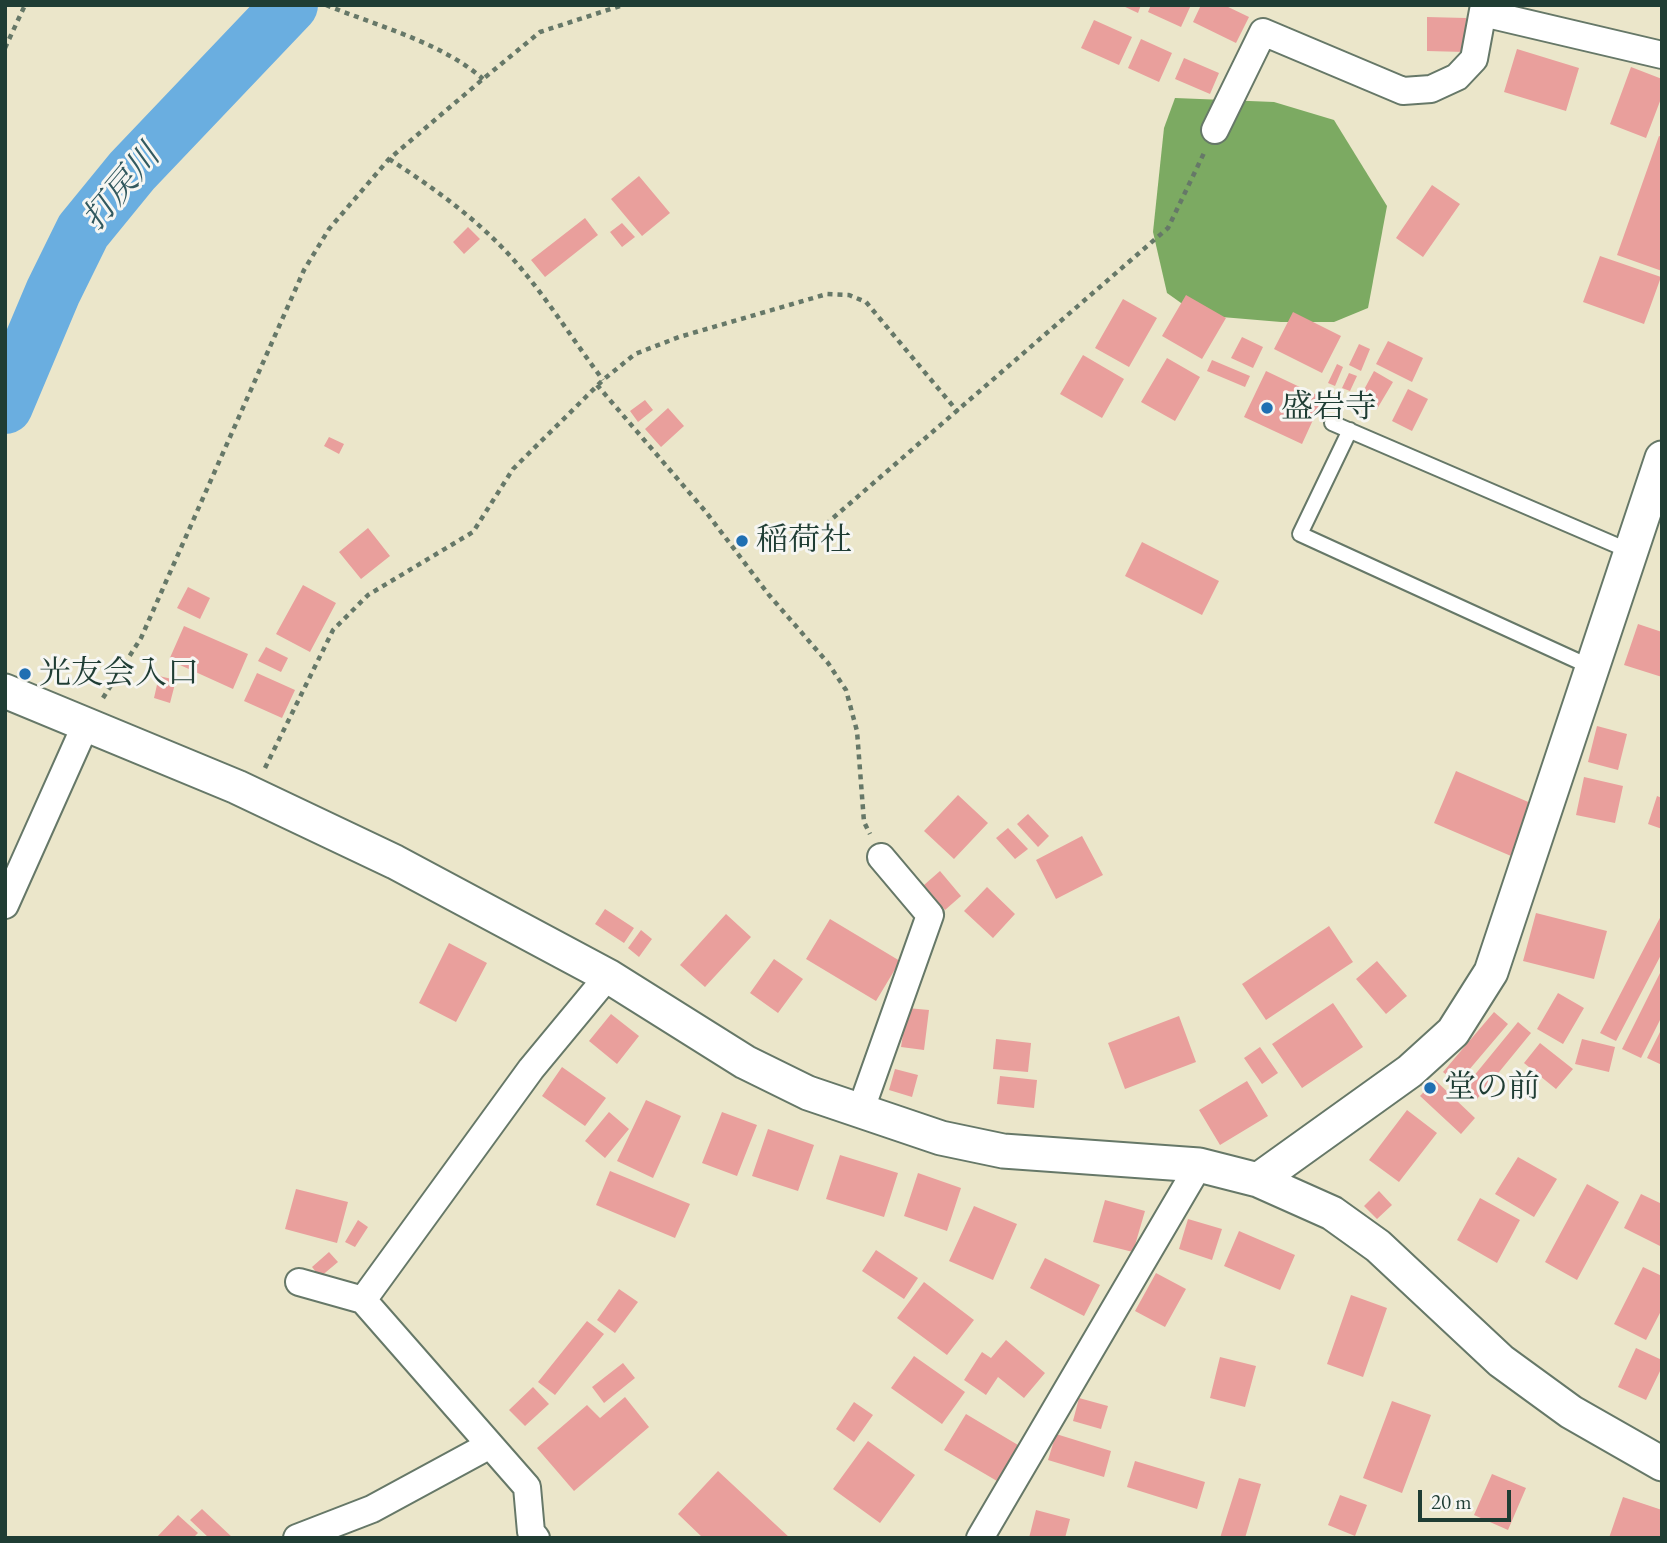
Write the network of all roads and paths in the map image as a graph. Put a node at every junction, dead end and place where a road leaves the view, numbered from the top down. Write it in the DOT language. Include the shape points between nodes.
graph roads {
  1 [pos="26,5"];
  2 [pos="326,5"];
  3 [pos="623,5"];
  4 [pos="1483,9"];
  5 [pos="5,48"];
  6 [pos="1662,55"];
  7 [pos="483,79"];
  8 [pos="1215,130"];
  9 [pos="389,159"];
  10 [pos="603,380"];
  11 [pos="597,385"];
  12 [pos="958,412"];
  13 [pos="1332,423"];
  14 [pos="1350,430"];
  15 [pos="1662,458"];
  16 [pos="803,544"];
  17 [pos="1632,552"];
  18 [pos="1594,668"];
  19 [pos="5,691"];
  20 [pos="86,724"];
  21 [pos="252,794"];
  22 [pos="881,857"];
  23 [pos="5,905"];
  24 [pos="608,976"];
  25 [pos="860,1112"];
  26 [pos="1199,1166"];
  27 [pos="1258,1180"];
  28 [pos="299,1282"];
  29 [pos="363,1300"];
  30 [pos="490,1445"];
  31 [pos="1662,1464"];
  32 [pos="297,1538"];
  33 [pos="536,1538"];
  34 [pos="980,1538"];
  1 -- 5 [label="path"];
  2 -- 7 [label="path" via="429,47"];
  3 -- 7 [label="path" via="540,32"];
  4 -- 6 [label="street"];
  4 -- 8 [label="street" via="1474,59 1457,77 1431,89 1403,91 1263,32"];
  7 -- 9 [label="path"];
  8 -- 12 [label="path" via="1168,228"];
  9 -- 10 [label="path" via="480,226 523,270"];
  9 -- 20 [label="path" via="329,229 304,270 141,638"];
  10 -- 11 [label="path"];
  10 -- 12 [label="path" via="635,354 679,337 827,294 849,295 866,302"];
  11 -- 21 [label="path" via="513,468 473,532 368,594 333,630"];
  11 -- 22 [label="path" via="706,512 846,690 858,731 864,822"];
  12 -- 16 [label="path"];
  13 -- 14 [label="lane"];
  14 -- 17 [label="lane"];
  14 -- 18 [label="lane" via="1300,534"];
  15 -- 17 [label="street"];
  17 -- 18 [label="street"];
  18 -- 27 [label="street" via="1491,972 1453,1032 1410,1071"];
  19 -- 20 [label="street"];
  20 -- 21 [label="street"];
  20 -- 23 [label="street"];
  21 -- 24 [label="street" via="395,862"];
  22 -- 25 [label="street" via="930,915"];
  24 -- 25 [label="street" via="745,1062"];
  24 -- 29 [label="street" via="531,1069"];
  25 -- 26 [label="street" via="941,1138 1003,1151"];
  26 -- 27 [label="street"];
  26 -- 34 [label="street"];
  27 -- 31 [label="street" via="1332,1213 1378,1246 1502,1361 1571,1412"];
  28 -- 29 [label="street"];
  29 -- 30 [label="street"];
  30 -- 32 [label="street" via="372,1509"];
  30 -- 33 [label="street" via="527,1488 531,1532"];
}
